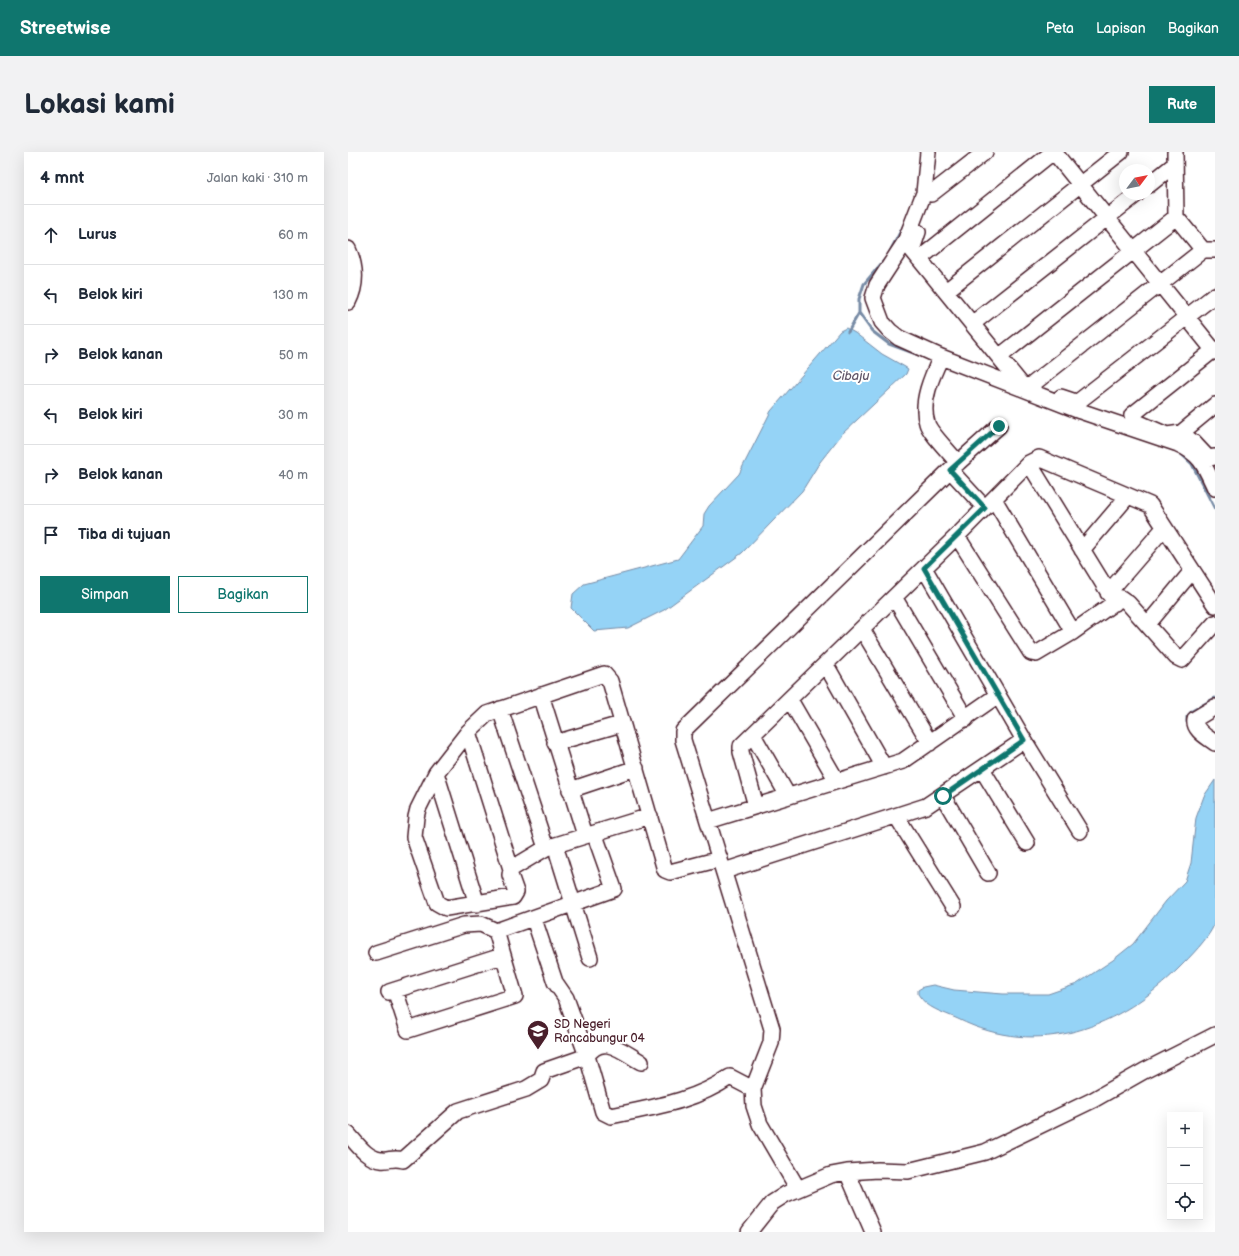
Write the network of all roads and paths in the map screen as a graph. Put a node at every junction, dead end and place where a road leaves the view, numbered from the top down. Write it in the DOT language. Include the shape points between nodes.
graph roads {
  1 [pos="928,152"];
  2 [pos="937,152"];
  3 [pos="985,152"];
  4 [pos="1053,152"];
  5 [pos="1121,152"];
  6 [pos="1175,158"];
  7 [pos="1155,178"];
  8 [pos="1080,185"];
  9 [pos="931,194"];
  10 [pos="1130,200"];
  11 [pos="1107,218"];
  12 [pos="1176,218"];
  13 [pos="348,249"];
  14 [pos="1133,250"];
  15 [pos="1209,250"];
  16 [pos="919,259"];
  17 [pos="1160,284"];
  18 [pos="946,291"];
  19 [pos="1215,295"];
  20 [pos="348,302"];
  21 [pos="1186,317"];
  22 [pos="972,324"];
  23 [pos="1215,350"];
  24 [pos="941,357"];
  25 [pos="999,357"];
  26 [pos="1029,387"];
  27 [pos="1215,405"];
  28 [pos="999,426"];
  29 [pos="1181,433"];
  30 [pos="1215,457"];
  31 [pos="1028,463"];
  32 [pos="954,466"];
  33 [pos="1215,488"];
  34 [pos="1128,496"];
  35 [pos="989,503"];
  36 [pos="1164,528"];
  37 [pos="957,536"];
  38 [pos="1082,550"];
  39 [pos="924,568"];
  40 [pos="1192,571"];
  41 [pos="894,597"];
  42 [pos="1111,598"];
  43 [pos="1215,605"];
  44 [pos="1215,623"];
  45 [pos="1148,624"];
  46 [pos="862,629"];
  47 [pos="1073,632"];
  48 [pos="826,665"];
  49 [pos="540,695"];
  50 [pos="998,695"];
  51 [pos="790,700"];
  52 [pos="1215,707"];
  53 [pos="500,709"];
  54 [pos="966,719"];
  55 [pos="621,724"];
  56 [pos="468,732"];
  57 [pos="753,734"];
  58 [pos="1024,740"];
  59 [pos="930,743"];
  60 [pos="1215,743"];
  61 [pos="555,744"];
  62 [pos="884,767"];
  63 [pos="636,768"];
  64 [pos="982,769"];
  65 [pos="436,773"];
  66 [pos="838,781"];
  67 [pos="570,790"];
  68 [pos="788,796"];
  69 [pos="943,796"];
  70 [pos="756,806"];
  71 [pos="650,816"];
  72 [pos="897,817"];
  73 [pos="708,821"];
  74 [pos="1080,831"];
  75 [pos="591,838"];
  76 [pos="1027,843"];
  77 [pos="552,851"];
  78 [pos="722,865"];
  79 [pos="511,869"];
  80 [pos="988,873"];
  81 [pos="477,904"];
  82 [pos="574,904"];
  83 [pos="953,908"];
  84 [pos="534,919"];
  85 [pos="496,931"];
  86 [pos="376,953"];
  87 [pos="502,956"];
  88 [pos="590,958"];
  89 [pos="1215,1035"];
  90 [pos="587,1056"];
  91 [pos="641,1062"];
  92 [pos="753,1089"];
  93 [pos="348,1134"];
  94 [pos="847,1172"];
  95 [pos="798,1189"];
  96 [pos="749,1232"];
  97 [pos="873,1232"];
  1 -- 24 [label="street" via="924,193 905,242 877,285 873,298 882,322 890,331 899,338"];
  2 -- 9 [label="street"];
  3 -- 9 [label="street"];
  4 -- 8 [label="street"];
  4 -- 16 [label="street"];
  5 -- 8 [label="street"];
  6 -- 7 [label="street"];
  6 -- 12 [label="street"];
  8 -- 11 [label="street"];
  8 -- 18 [label="street"];
  9 -- 16 [label="street" via="913,242 912,250"];
  10 -- 11 [label="street"];
  11 -- 14 [label="street"];
  11 -- 22 [label="street"];
  12 -- 14 [label="street"];
  12 -- 15 [label="street"];
  13 -- 20 [label="street" via="354,266 355,281"];
  14 -- 17 [label="street"];
  14 -- 25 [label="street"];
  15 -- 17 [label="street"];
  16 -- 18 [label="street"];
  17 -- 21 [label="street"];
  17 -- 26 [label="street"];
  18 -- 22 [label="street"];
  19 -- 21 [label="street"];
  21 -- 23 [label="street"];
  21 -- 26 [label="street" via="1079,401"];
  22 -- 25 [label="street"];
  23 -- 29 [label="street" via="1132,415 1135,421 1167,436"];
  24 -- 32 [label="street" via="932,375 925,414 927,425"];
  24 -- 33 [label="street" via="1080,412 1192,450 1201,460"];
  25 -- 26 [label="street" via="1021,384"];
  27 -- 29 [label="street"];
  28 -- 32 [label="street"];
  29 -- 30 [label="street" via="1208,458"];
  31 -- 34 [label="street" via="1039,458"];
  31 -- 35 [label="street"];
  31 -- 38 [label="street"];
  32 -- 35 [label="street"];
  32 -- 73 [label="street" via="683,731 683,740"];
  34 -- 36 [label="street" via="1150,505"];
  34 -- 38 [label="street"];
  35 -- 37 [label="street"];
  35 -- 47 [label="street"];
  36 -- 40 [label="street"];
  36 -- 42 [label="street"];
  37 -- 39 [label="street"];
  37 -- 47 [label="street" via="1031,653 1036,654"];
  38 -- 42 [label="street"];
  39 -- 41 [label="street"];
  39 -- 50 [label="street"];
  40 -- 43 [label="street"];
  40 -- 45 [label="street"];
  41 -- 46 [label="street"];
  41 -- 54 [label="street"];
  42 -- 45 [label="street" via="1120,598 1128,603"];
  42 -- 47 [label="street"];
  44 -- 45 [label="street" via="1182,660 1176,657"];
  46 -- 48 [label="street"];
  46 -- 59 [label="street"];
  48 -- 51 [label="street"];
  48 -- 62 [label="street"];
  49 -- 53 [label="street"];
  49 -- 55 [label="street" via="604,674 610,681"];
  49 -- 61 [label="street"];
  50 -- 54 [label="street"];
  50 -- 58 [label="street"];
  51 -- 57 [label="street"];
  51 -- 66 [label="street"];
  52 -- 60 [label="street" via="1195,719 1194,723 1197,729"];
  53 -- 56 [label="street" via="487,714"];
  53 -- 77 [label="street"];
  54 -- 59 [label="street"];
  55 -- 61 [label="street"];
  55 -- 63 [label="street"];
  56 -- 65 [label="street"];
  56 -- 79 [label="street"];
  57 -- 68 [label="street"];
  57 -- 70 [label="street" via="741,746 741,752"];
  58 -- 64 [label="street"];
  58 -- 74 [label="street"];
  59 -- 62 [label="street" via="903,761"];
  61 -- 67 [label="street"];
  62 -- 66 [label="street"];
  63 -- 67 [label="street"];
  63 -- 71 [label="street"];
  64 -- 69 [label="street"];
  64 -- 76 [label="street"];
  65 -- 81 [label="street"];
  65 -- 81 [label="street" via="417,813 414,837 437,903 446,908"];
  66 -- 68 [label="street"];
  67 -- 75 [label="street"];
  68 -- 70 [label="street"];
  69 -- 72 [label="street" via="926,806"];
  69 -- 80 [label="street"];
  70 -- 73 [label="street"];
  71 -- 75 [label="street"];
  71 -- 78 [label="street" via="665,870 670,872"];
  72 -- 78 [label="street"];
  72 -- 83 [label="street"];
  73 -- 78 [label="street"];
  75 -- 77 [label="street"];
  75 -- 82 [label="street" via="614,889"];
  77 -- 79 [label="street"];
  77 -- 82 [label="street"];
  78 -- 92 [label="street" via="772,1029 771,1043"];
  79 -- 81 [label="street" via="510,875 516,892 513,897"];
  82 -- 84 [label="street"];
  82 -- 88 [label="street"];
  84 -- 85 [label="street"];
  84 -- 90 [label="street" via="555,982 566,998"];
  85 -- 86 [label="street" via="481,924 464,924"];
  85 -- 87 [label="street"];
  87 -- 87 [label="street" via="392,991 408,1030 515,996"];
  89 -- 94 [label="street" via="1093,1100 985,1152 908,1171"];
  90 -- 91 [label="street" via="592,1048 603,1043"];
  90 -- 92 [label="street" via="603,1112 611,1116 681,1101 711,1090 730,1077"];
  90 -- 93 [label="street" via="544,1070 541,1080 526,1089 458,1111 403,1160 394,1157 382,1160 372,1158"];
  92 -- 95 [label="street" via="754,1106 760,1124"];
  94 -- 95 [label="street" via="831,1175"];
  94 -- 97 [label="street"];
  95 -- 96 [label="street" via="772,1203"];
}
